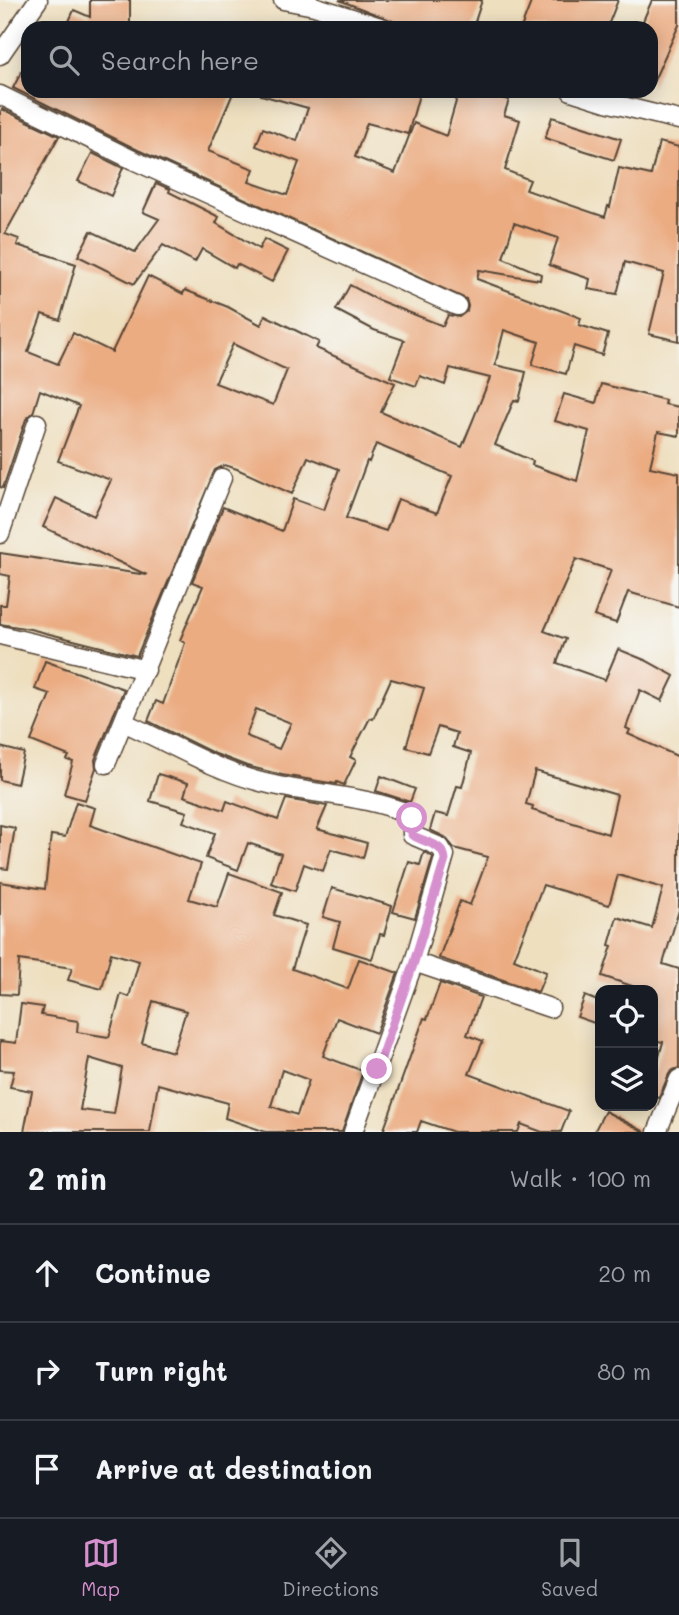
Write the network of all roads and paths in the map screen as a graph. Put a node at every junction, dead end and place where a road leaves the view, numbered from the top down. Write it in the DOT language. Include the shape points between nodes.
graph roads {
  1 [pos="38,0"];
  2 [pos="283,0"];
  3 [pos="23,21"];
  4 [pos="362,21"];
  5 [pos="21,25"];
  6 [pos="0,55"];
  7 [pos="0,95"];
  8 [pos="593,98"];
  9 [pos="679,120"];
  10 [pos="457,306"];
  11 [pos="37,423"];
  12 [pos="222,478"];
  13 [pos="0,534"];
  14 [pos="0,635"];
  15 [pos="146,670"];
  16 [pos="123,722"];
  17 [pos="106,764"];
  18 [pos="414,962"];
  19 [pos="550,1008"];
  20 [pos="679,1079"];
  21 [pos="353,1132"];
  22 [pos="657,1132"];
  1 -- 3 [label="street"];
  2 -- 4 [label="street"];
  5 -- 6 [label="street"];
  7 -- 10 [label="street"];
  8 -- 9 [label="street"];
  11 -- 13 [label="street"];
  12 -- 15 [label="street"];
  14 -- 15 [label="street"];
  15 -- 16 [label="street"];
  16 -- 17 [label="street"];
  16 -- 18 [label="street" via="258,781 366,800 409,814 412,835 440,847 445,855"];
  18 -- 19 [label="street"];
  18 -- 21 [label="street"];
  20 -- 22 [label="street"];
}
